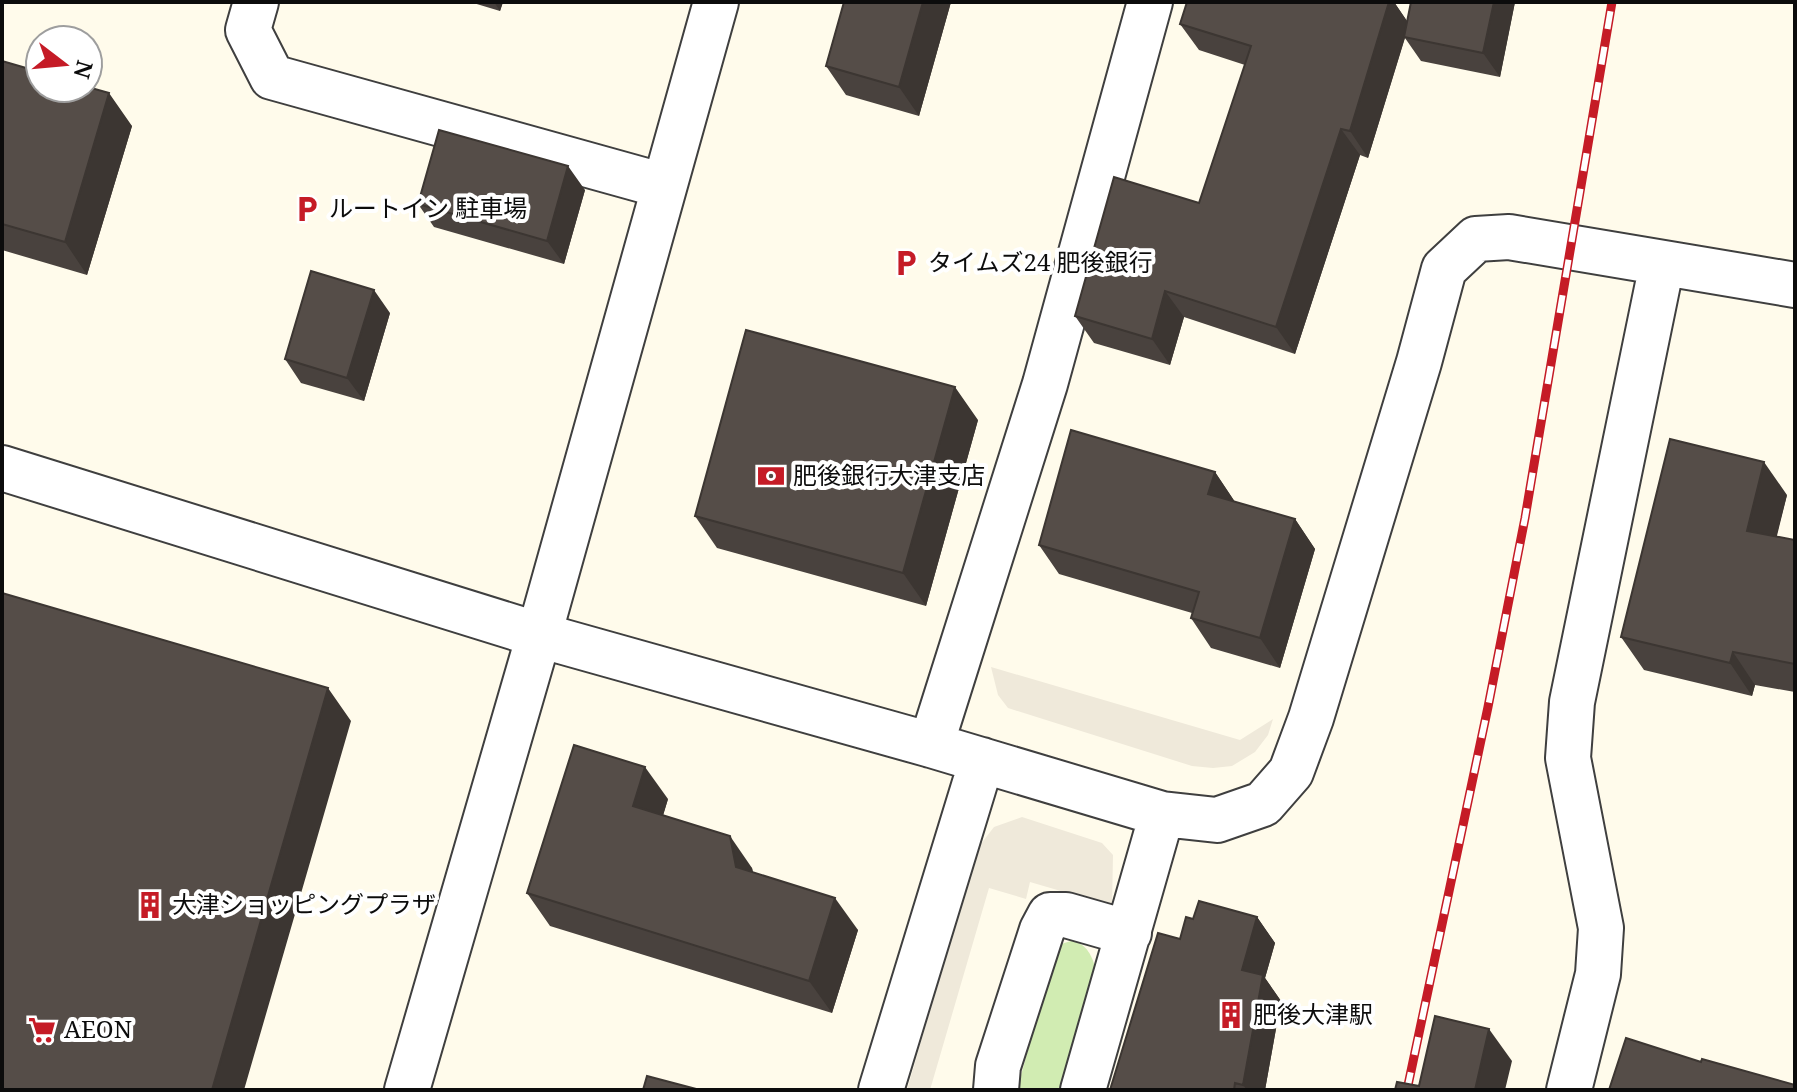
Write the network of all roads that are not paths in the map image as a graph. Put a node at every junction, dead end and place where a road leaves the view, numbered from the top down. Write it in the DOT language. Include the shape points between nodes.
graph roads {
  1 [pos="256,2"];
  2 [pos="716,2"];
  3 [pos="1150,2"];
  4 [pos="664,186"];
  5 [pos="1662,264"];
  6 [pos="1795,285"];
  7 [pos="2,468"];
  8 [pos="539,635"];
  9 [pos="931,745"];
  10 [pos="982,760"];
  11 [pos="1162,814"];
  12 [pos="1129,933"];
  13 [pos="407,1090"];
  14 [pos="881,1090"];
  15 [pos="996,1090"];
  16 [pos="1083,1090"];
  17 [pos="1569,1090"];
  1 -- 4 [label="street" via="248,30 272,77"];
  2 -- 4 [label="street"];
  3 -- 9 [label="street" via="1045,384"];
  4 -- 8 [label="street"];
  5 -- 6 [label="street"];
  5 -- 11 [label="street" via="1509,237 1476,239 1444,269 1291,772 1263,804 1217,820"];
  5 -- 17 [label="street" via="1572,702 1568,758 1601,928 1598,974"];
  7 -- 8 [label="street"];
  8 -- 9 [label="street"];
  8 -- 13 [label="street"];
  9 -- 10 [label="street"];
  10 -- 11 [label="street"];
  10 -- 14 [label="street"];
  11 -- 12 [label="street"];
  12 -- 15 [label="street" via="1050,915 998,1066"];
  12 -- 16 [label="street"];
}
